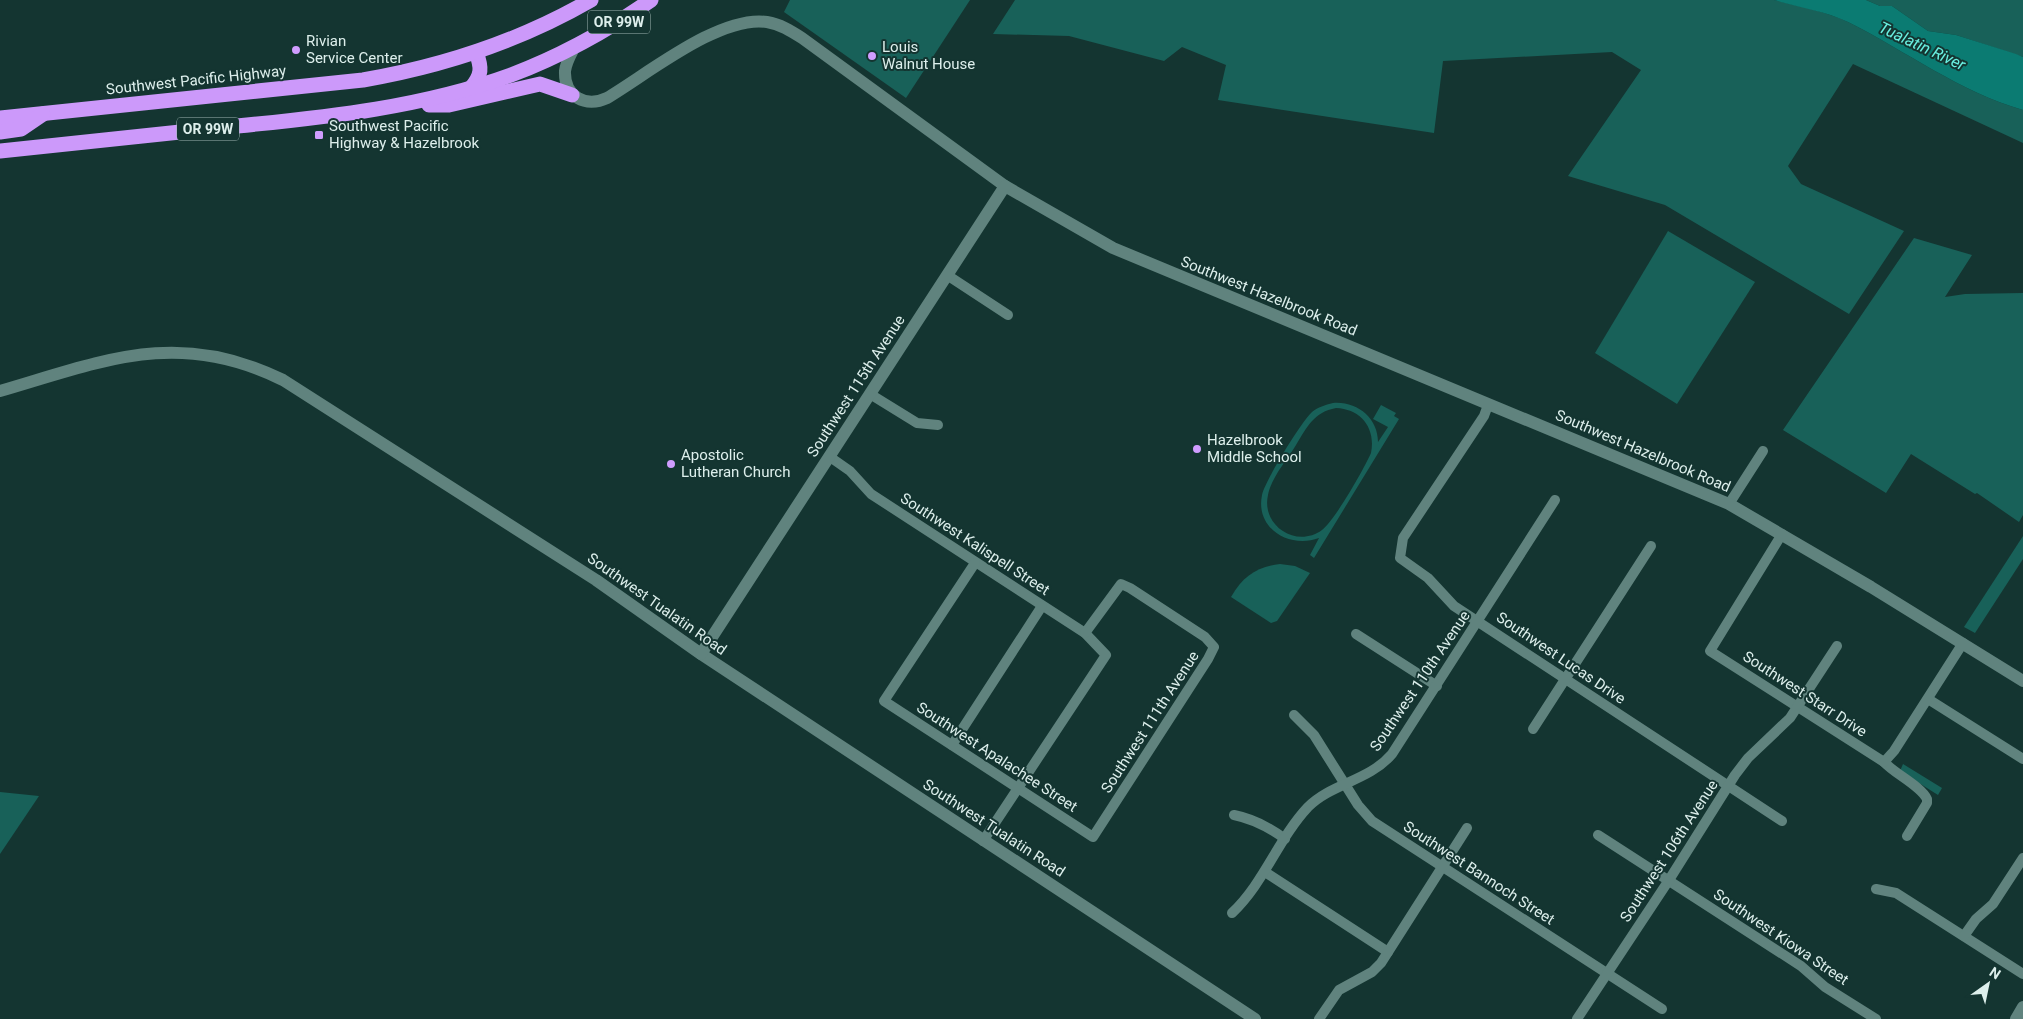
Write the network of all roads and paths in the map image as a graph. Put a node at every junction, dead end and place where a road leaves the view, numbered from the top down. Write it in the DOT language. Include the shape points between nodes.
graph roads {
  1 [pos="591,0"];
  2 [pos="651,0"];
  3 [pos="576,46"];
  4 [pos="476,52"];
  5 [pos="471,88"];
  6 [pos="572,95"];
  7 [pos="415,102"];
  8 [pos="45,114"];
  9 [pos="0,118"];
  10 [pos="0,132"];
  11 [pos="0,151"];
  12 [pos="1005,186"];
  13 [pos="947,275"];
  14 [pos="1008,315"];
  15 [pos="0,391"];
  16 [pos="870,394"];
  17 [pos="1488,404"];
  18 [pos="938,425"];
  19 [pos="1764,451"];
  20 [pos="830,457"];
  21 [pos="1555,500"];
  22 [pos="1729,504"];
  23 [pos="1782,534"];
  24 [pos="1651,546"];
  25 [pos="975,563"];
  26 [pos="1042,606"];
  27 [pos="1478,621"];
  28 [pos="1085,633"];
  29 [pos="1356,634"];
  30 [pos="1964,643"];
  31 [pos="1837,646"];
  32 [pos="701,654"];
  33 [pos="1565,680"];
  34 [pos="2023,681"];
  35 [pos="1437,686"];
  36 [pos="1928,698"];
  37 [pos="1797,708"];
  38 [pos="1294,715"];
  39 [pos="1533,729"];
  40 [pos="952,745"];
  41 [pos="2023,759"];
  42 [pos="1884,762"];
  43 [pos="1346,784"];
  44 [pos="1729,786"];
  45 [pos="1018,788"];
  46 [pos="1234,815"];
  47 [pos="1782,821"];
  48 [pos="1467,828"];
  49 [pos="1598,835"];
  50 [pos="1907,836"];
  51 [pos="1094,837"];
  52 [pos="1285,839"];
  53 [pos="983,841"];
  54 [pos="2023,858"];
  55 [pos="1443,867"];
  56 [pos="1264,872"];
  57 [pos="1669,880"];
  58 [pos="1876,889"];
  59 [pos="1232,912"];
  60 [pos="1964,936"];
  61 [pos="1388,952"];
  62 [pos="1608,974"];
  63 [pos="2023,974"];
  64 [pos="2023,1007"];
  65 [pos="1662,1009"];
  66 [pos="1255,1019"];
  67 [pos="1319,1019"];
  68 [pos="1577,1019"];
  69 [pos="1876,1019"];
  70 [pos="2016,1019"];
  1 -- 4 [label="highway, Southwest Pacific Highway / OR 99W" via="541,27"];
  2 -- 3 [label="highway, OR 99W"];
  3 -- 5 [label="highway, OR 99W" via="513,74"];
  3 -- 6 [label="street" via="565,70"];
  4 -- 5 [label="highway" via="482,67"];
  4 -- 8 [label="highway, Southwest Pacific Highway / OR 99W" via="422,69 363,80"];
  5 -- 7 [label="highway, OR 99W"];
  6 -- 7 [label="highway" via="540,84 449,105"];
  6 -- 12 [label="street, Southwest Hazelbrook Road" via="589,103 602,100 720,29 740,23 767,22 782,26 802,38"];
  7 -- 11 [label="highway, OR 99W" via="314,118"];
  8 -- 9 [label="highway, Southwest Pacific Highway / OR 99W"];
  8 -- 10 [label="highway" via="21,129"];
  12 -- 13 [label="street, Southwest 115th Avenue"];
  12 -- 17 [label="street, Southwest Hazelbrook Road" via="1131,257"];
  13 -- 14 [label="street"];
  13 -- 16 [label="street, Southwest 115th Avenue"];
  15 -- 32 [label="street, Southwest Tualatin Road" via="101,361 159,352 215,357 267,372 330,408 596,580"];
  16 -- 18 [label="street" via="917,423"];
  16 -- 20 [label="street, Southwest 115th Avenue"];
  17 -- 22 [label="street, Southwest Hazelbrook Road"];
  17 -- 27 [label="street, Southwest Lucas Drive" via="1484,416 1403,538 1400,558 1428,578 1454,606"];
  19 -- 22 [label="street"];
  20 -- 25 [label="street, Southwest Kalispell Street" via="850,471 871,494"];
  20 -- 32 [label="street, Southwest 115th Avenue"];
  21 -- 27 [label="street, Southwest 110th Avenue"];
  22 -- 23 [label="street, Southwest Hazelbrook Road"];
  23 -- 30 [label="street, Southwest Hazelbrook Road"];
  23 -- 37 [label="street, Southwest Starr Drive" via="1710,651"];
  24 -- 33 [label="street"];
  25 -- 26 [label="street, Southwest Kalispell Street"];
  25 -- 40 [label="street, Southwest Apalachee Street" via="884,701"];
  26 -- 28 [label="street, Southwest Kalispell Street"];
  26 -- 40 [label="street"];
  27 -- 33 [label="street, Southwest Lucas Drive"];
  27 -- 35 [label="street, Southwest 110th Avenue"];
  28 -- 45 [label="street, Southwest Kalispell Street" via="1106,655"];
  28 -- 51 [label="street, Southwest 111th Avenue" via="1121,584 1189,626 1214,647"];
  29 -- 35 [label="street"];
  30 -- 34 [label="street, Southwest Hazelbrook Road"];
  30 -- 36 [label="street"];
  31 -- 37 [label="street, Southwest 106th Avenue"];
  32 -- 53 [label="street, Southwest Tualatin Road"];
  33 -- 39 [label="street"];
  33 -- 44 [label="street, Southwest Lucas Drive"];
  35 -- 43 [label="street, Southwest 110th Avenue" via="1384,763 1364,777"];
  36 -- 41 [label="street"];
  36 -- 42 [label="street"];
  37 -- 42 [label="street, Southwest Starr Drive"];
  37 -- 44 [label="street, Southwest 106th Avenue" via="1748,758"];
  38 -- 43 [label="street, Southwest Bannoch Street" via="1314,735"];
  40 -- 45 [label="street, Southwest Apalachee Street"];
  42 -- 50 [label="street, Southwest Starr Drive" via="1927,799"];
  43 -- 52 [label="street, Southwest 110th Avenue" via="1330,791 1308,808"];
  43 -- 55 [label="street, Southwest Bannoch Street" via="1372,821"];
  44 -- 47 [label="street, Southwest Lucas Drive"];
  44 -- 57 [label="street, Southwest 106th Avenue"];
  45 -- 51 [label="street, Southwest Apalachee Street"];
  45 -- 53 [label="street"];
  46 -- 52 [label="street" via="1249,818"];
  48 -- 55 [label="street"];
  49 -- 57 [label="street, Southwest Kiowa Street"];
  52 -- 56 [label="street, Southwest 110th Avenue"];
  53 -- 66 [label="street, Southwest Tualatin Road"];
  54 -- 60 [label="street" via="1993,904 1976,918"];
  55 -- 61 [label="street"];
  55 -- 62 [label="street, Southwest Bannoch Street"];
  56 -- 59 [label="street, Southwest 110th Avenue" via="1245,900"];
  56 -- 61 [label="street"];
  57 -- 62 [label="street, Southwest 106th Avenue"];
  57 -- 69 [label="street, Southwest Kiowa Street"];
  58 -- 60 [label="street" via="1896,893"];
  60 -- 63 [label="street"];
  61 -- 67 [label="street" via="1372,972 1338,990"];
  62 -- 65 [label="street, Southwest Bannoch Street"];
  62 -- 68 [label="street, Southwest 106th Avenue"];
  64 -- 70 [label="street"];
}
